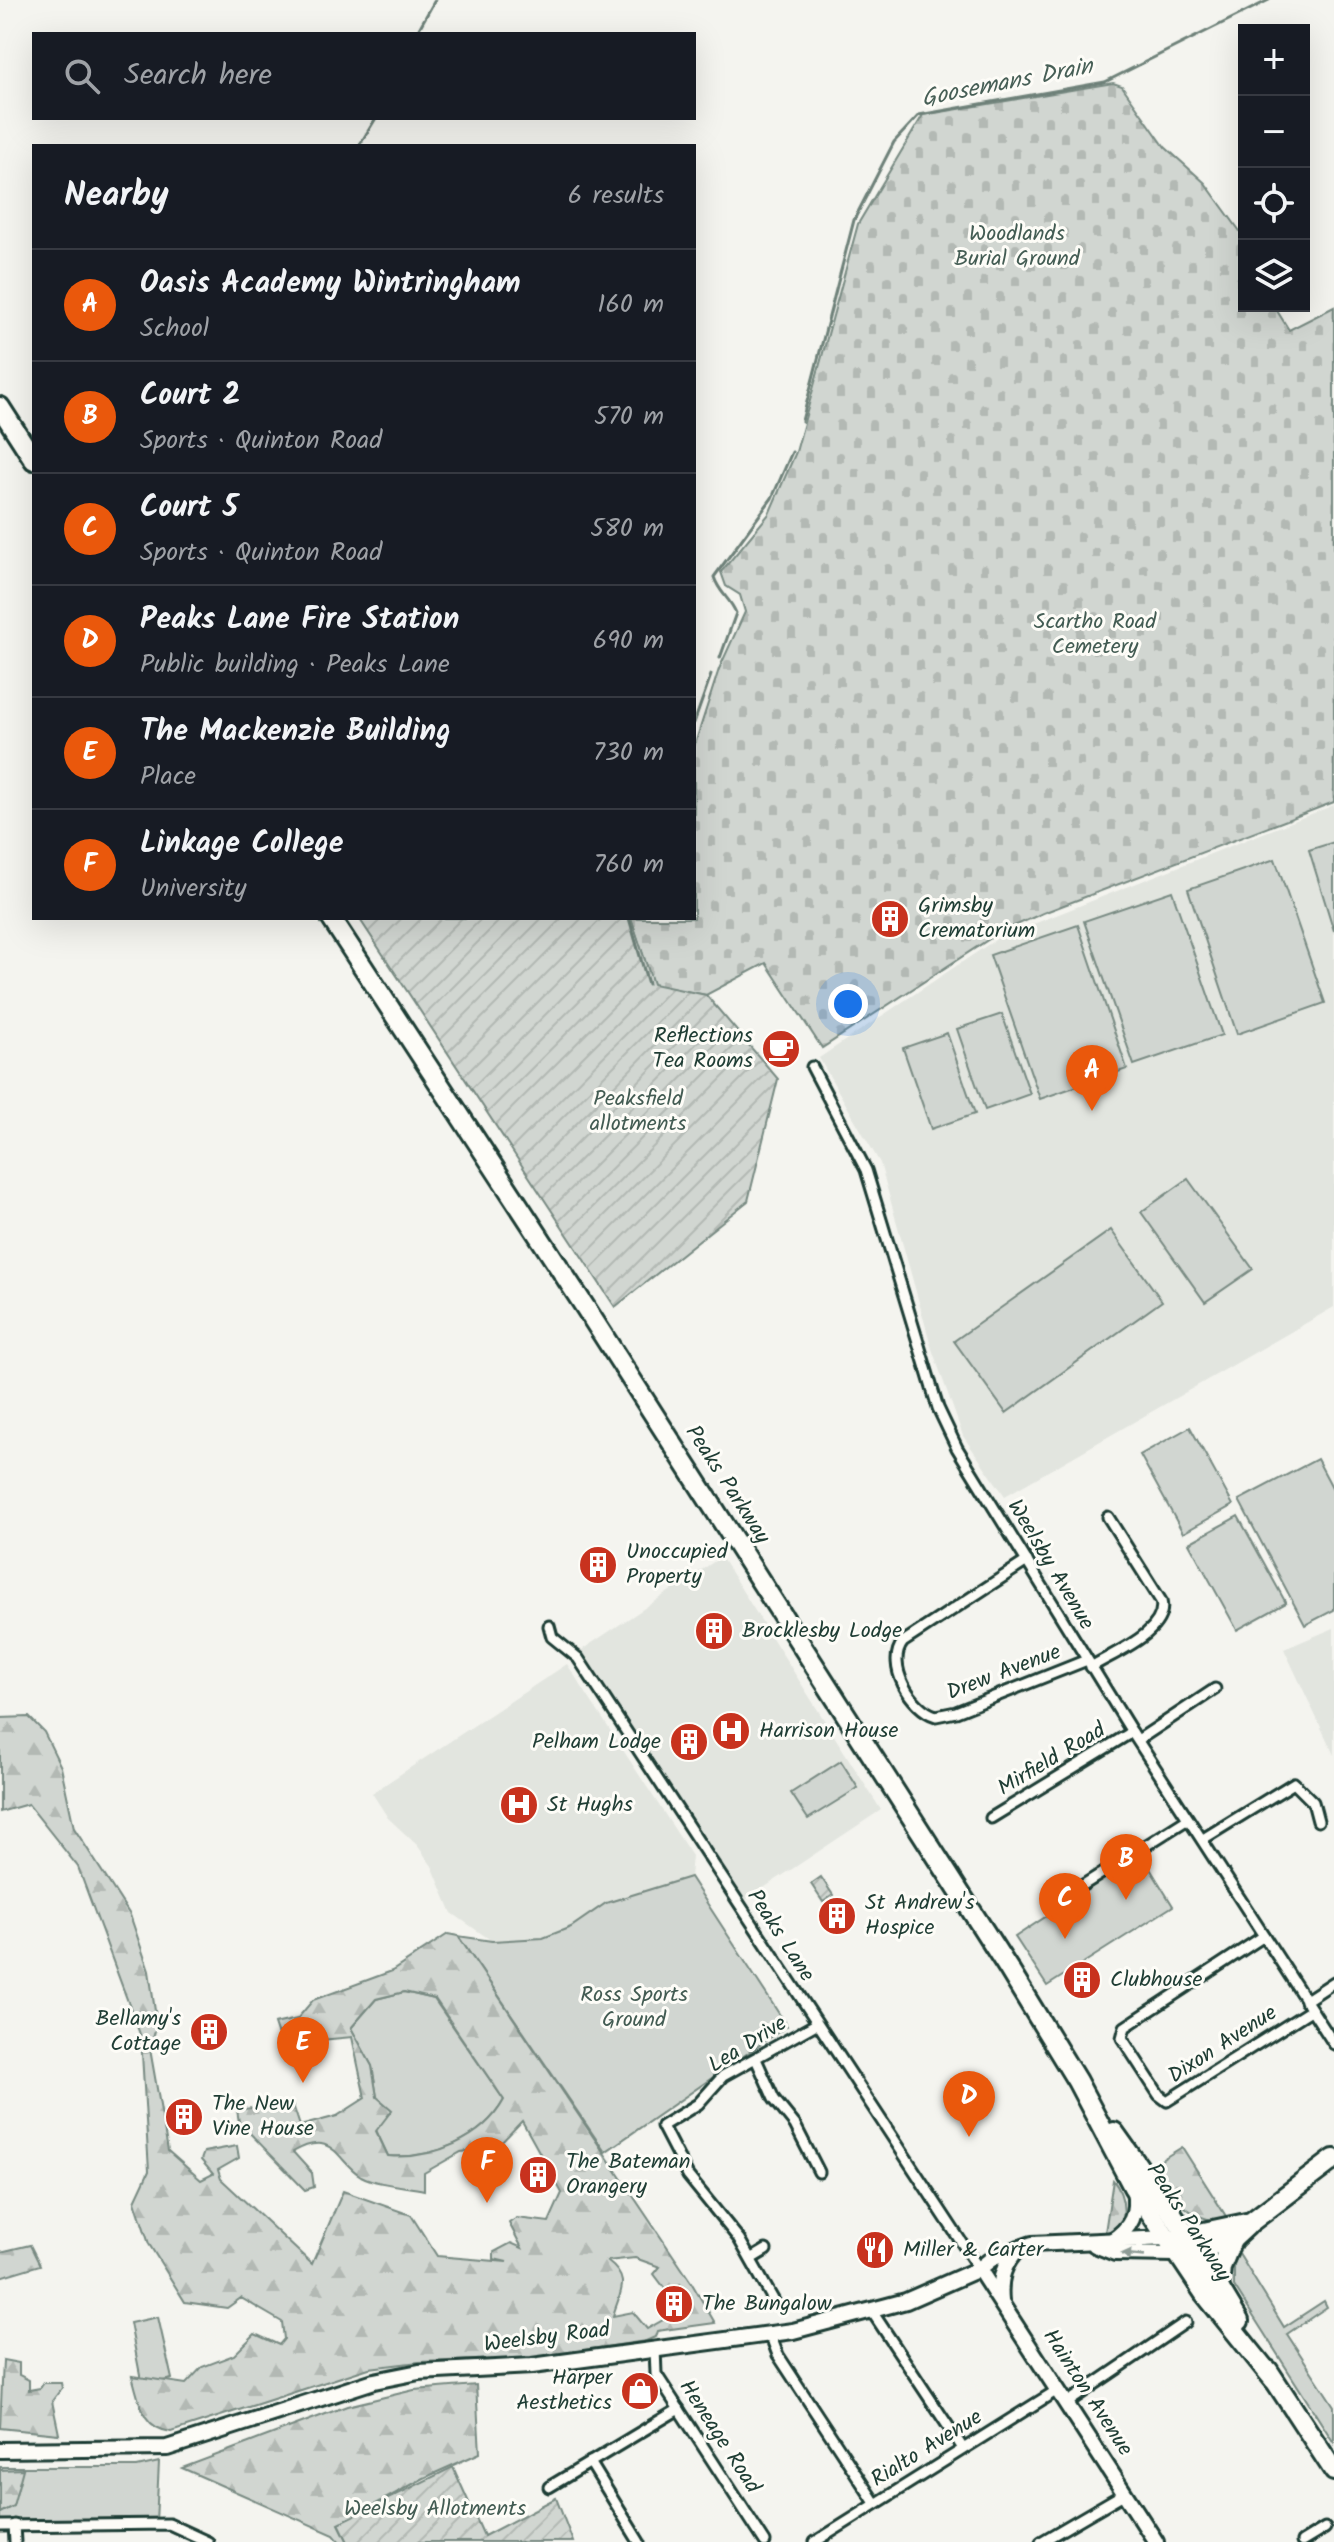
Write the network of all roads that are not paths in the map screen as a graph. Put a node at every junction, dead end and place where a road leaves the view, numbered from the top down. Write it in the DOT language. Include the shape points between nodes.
graph roads {
  1 [pos="0,407"];
  2 [pos="32,457"];
  3 [pos="332,920"];
  4 [pos="812,1067"];
  5 [pos="1108,1517"];
  6 [pos="1027,1561"];
  7 [pos="549,1626"];
  8 [pos="1089,1663"];
  9 [pos="1215,1689"];
  10 [pos="1135,1736"];
  11 [pos="991,1818"];
  12 [pos="1188,1819"];
  13 [pos="1318,1821"];
  14 [pos="1203,1839"];
  15 [pos="1053,1904"];
  16 [pos="1264,1936"];
  17 [pos="1334,1982"];
  18 [pos="1308,2005"];
  19 [pos="816,2024"];
  20 [pos="1334,2044"];
  21 [pos="756,2059"];
  22 [pos="1077,2081"];
  23 [pos="1334,2159"];
  24 [pos="819,2172"];
  25 [pos="1133,2187"];
  26 [pos="1251,2222"];
  27 [pos="1232,2240"];
  28 [pos="1110,2241"];
  29 [pos="1192,2243"];
  30 [pos="1092,2244"];
  31 [pos="1172,2246"];
  32 [pos="1019,2248"];
  33 [pos="766,2250"];
  34 [pos="751,2259"];
  35 [pos="979,2269"];
  36 [pos="1219,2289"];
  37 [pos="1001,2302"];
  38 [pos="775,2303"];
  39 [pos="873,2313"];
  40 [pos="1186,2322"];
  41 [pos="770,2334"];
  42 [pos="655,2348"];
  43 [pos="1274,2380"];
  44 [pos="1059,2389"];
  45 [pos="1067,2403"];
  46 [pos="679,2409"];
  47 [pos="962,2447"];
  48 [pos="0,2450"];
  49 [pos="590,2462"];
  50 [pos="1334,2471"];
  51 [pos="549,2487"];
  52 [pos="1125,2493"];
  53 [pos="875,2503"];
  54 [pos="14,2525"];
  55 [pos="0,2526"];
  56 [pos="1325,2528"];
  57 [pos="15,2542"];
  58 [pos="208,2542"];
  59 [pos="639,2542"];
  60 [pos="765,2542"];
  61 [pos="815,2542"];
  62 [pos="1041,2542"];
  63 [pos="1156,2542"];
  64 [pos="1302,2542"];
  1 -- 2 [label="highway"];
  3 -- 22 [label="highway, Peaks Parkway"];
  4 -- 6 [label="street, Weelsby Avenue" via="866,1170 938,1408"];
  5 -- 8 [label="street" via="1161,1601 1162,1615 1154,1627"];
  6 -- 8 [label="street, Weelsby Avenue"];
  6 -- 8 [label="street, Drew Avenue" via="903,1642 895,1655 896,1670 920,1706 936,1716"];
  7 -- 19 [label="street, Peaks Lane" via="552,1637 578,1658"];
  8 -- 10 [label="street, Weelsby Avenue"];
  9 -- 10 [label="street, Mirfield Road"];
  10 -- 11 [label="street, Mirfield Road"];
  10 -- 12 [label="street, Weelsby Avenue"];
  12 -- 14 [label="street, Weelsby Avenue"];
  12 -- 15 [label="street"];
  13 -- 14 [label="street" via="1313,1802 1294,1783"];
  14 -- 16 [label="street, Weelsby Avenue"];
  16 -- 18 [label="street, Weelsby Avenue"];
  16 -- 18 [label="street, Dixon Avenue" via="1125,2027 1122,2038 1167,2101"];
  17 -- 18 [label="street"];
  18 -- 20 [label="street, Weelsby Avenue"];
  19 -- 21 [label="street, Lea Drive"];
  19 -- 35 [label="street, Peaks Lane"];
  21 -- 24 [label="street"];
  21 -- 34 [label="street, Lea Drive" via="723,2076 698,2104 662,2126 688,2176"];
  22 -- 25 [label="highway, Peaks Parkway"];
  22 -- 29 [label="highway, Peaks Parkway"];
  23 -- 26 [label="highway, Weelsby Road"];
  25 -- 28 [label="main road" via="1132,2222"];
  25 -- 31 [label="highway, Peaks Parkway"];
  26 -- 27 [label="highway"];
  26 -- 29 [label="highway, Weelsby Road"];
  27 -- 29 [label="highway"];
  27 -- 36 [label="highway"];
  28 -- 30 [label="main road, Weelsby Road"];
  28 -- 31 [label="main road, Weelsby Road"];
  29 -- 31 [label="highway, Weelsby Road"];
  29 -- 36 [label="highway, Peaks Parkway"];
  31 -- 30 [label="main road, Weelsby Road, one-way" via="1115,2253"];
  30 -- 32 [label="main road, Weelsby Road" via="1062,2241"];
  31 -- 43 [label="highway, Peaks Parkway"];
  32 -- 35 [label="main road, Weelsby Road"];
  32 -- 37 [label="main road" via="999,2283"];
  33 -- 34 [label="street"];
  34 -- 38 [label="street"];
  35 -- 37 [label="main road, Hainton Avenue"];
  35 -- 39 [label="main road, Weelsby Road"];
  36 -- 43 [label="highway, Peaks Parkway"];
  37 -- 44 [label="main road, Hainton Avenue"];
  39 -- 41 [label="main road, Weelsby Road"];
  39 -- 47 [label="street"];
  40 -- 45 [label="street"];
  41 -- 42 [label="main road, Weelsby Road"];
  41 -- 53 [label="street" via="778,2355"];
  42 -- 46 [label="street, Heneage Road" via="656,2374"];
  42 -- 48 [label="main road, Weelsby Road" via="374,2381 149,2451"];
  43 -- 50 [label="highway, Peaks Parkway"];
  44 -- 45 [label="main road, Hainton Avenue"];
  44 -- 47 [label="street, Rialto Avenue"];
  45 -- 52 [label="main road, Hainton Avenue"];
  46 -- 49 [label="street"];
  46 -- 60 [label="street, Heneage Road"];
  47 -- 53 [label="street, Rialto Avenue"];
  49 -- 51 [label="street"];
  49 -- 59 [label="street"];
  52 -- 62 [label="street"];
  52 -- 63 [label="main road, Hainton Avenue"];
  53 -- 61 [label="street, Rialto Avenue"];
  54 -- 55 [label="street"];
  54 -- 57 [label="street"];
  54 -- 58 [label="street" via="169,2524"];
  56 -- 64 [label="street"];
}
